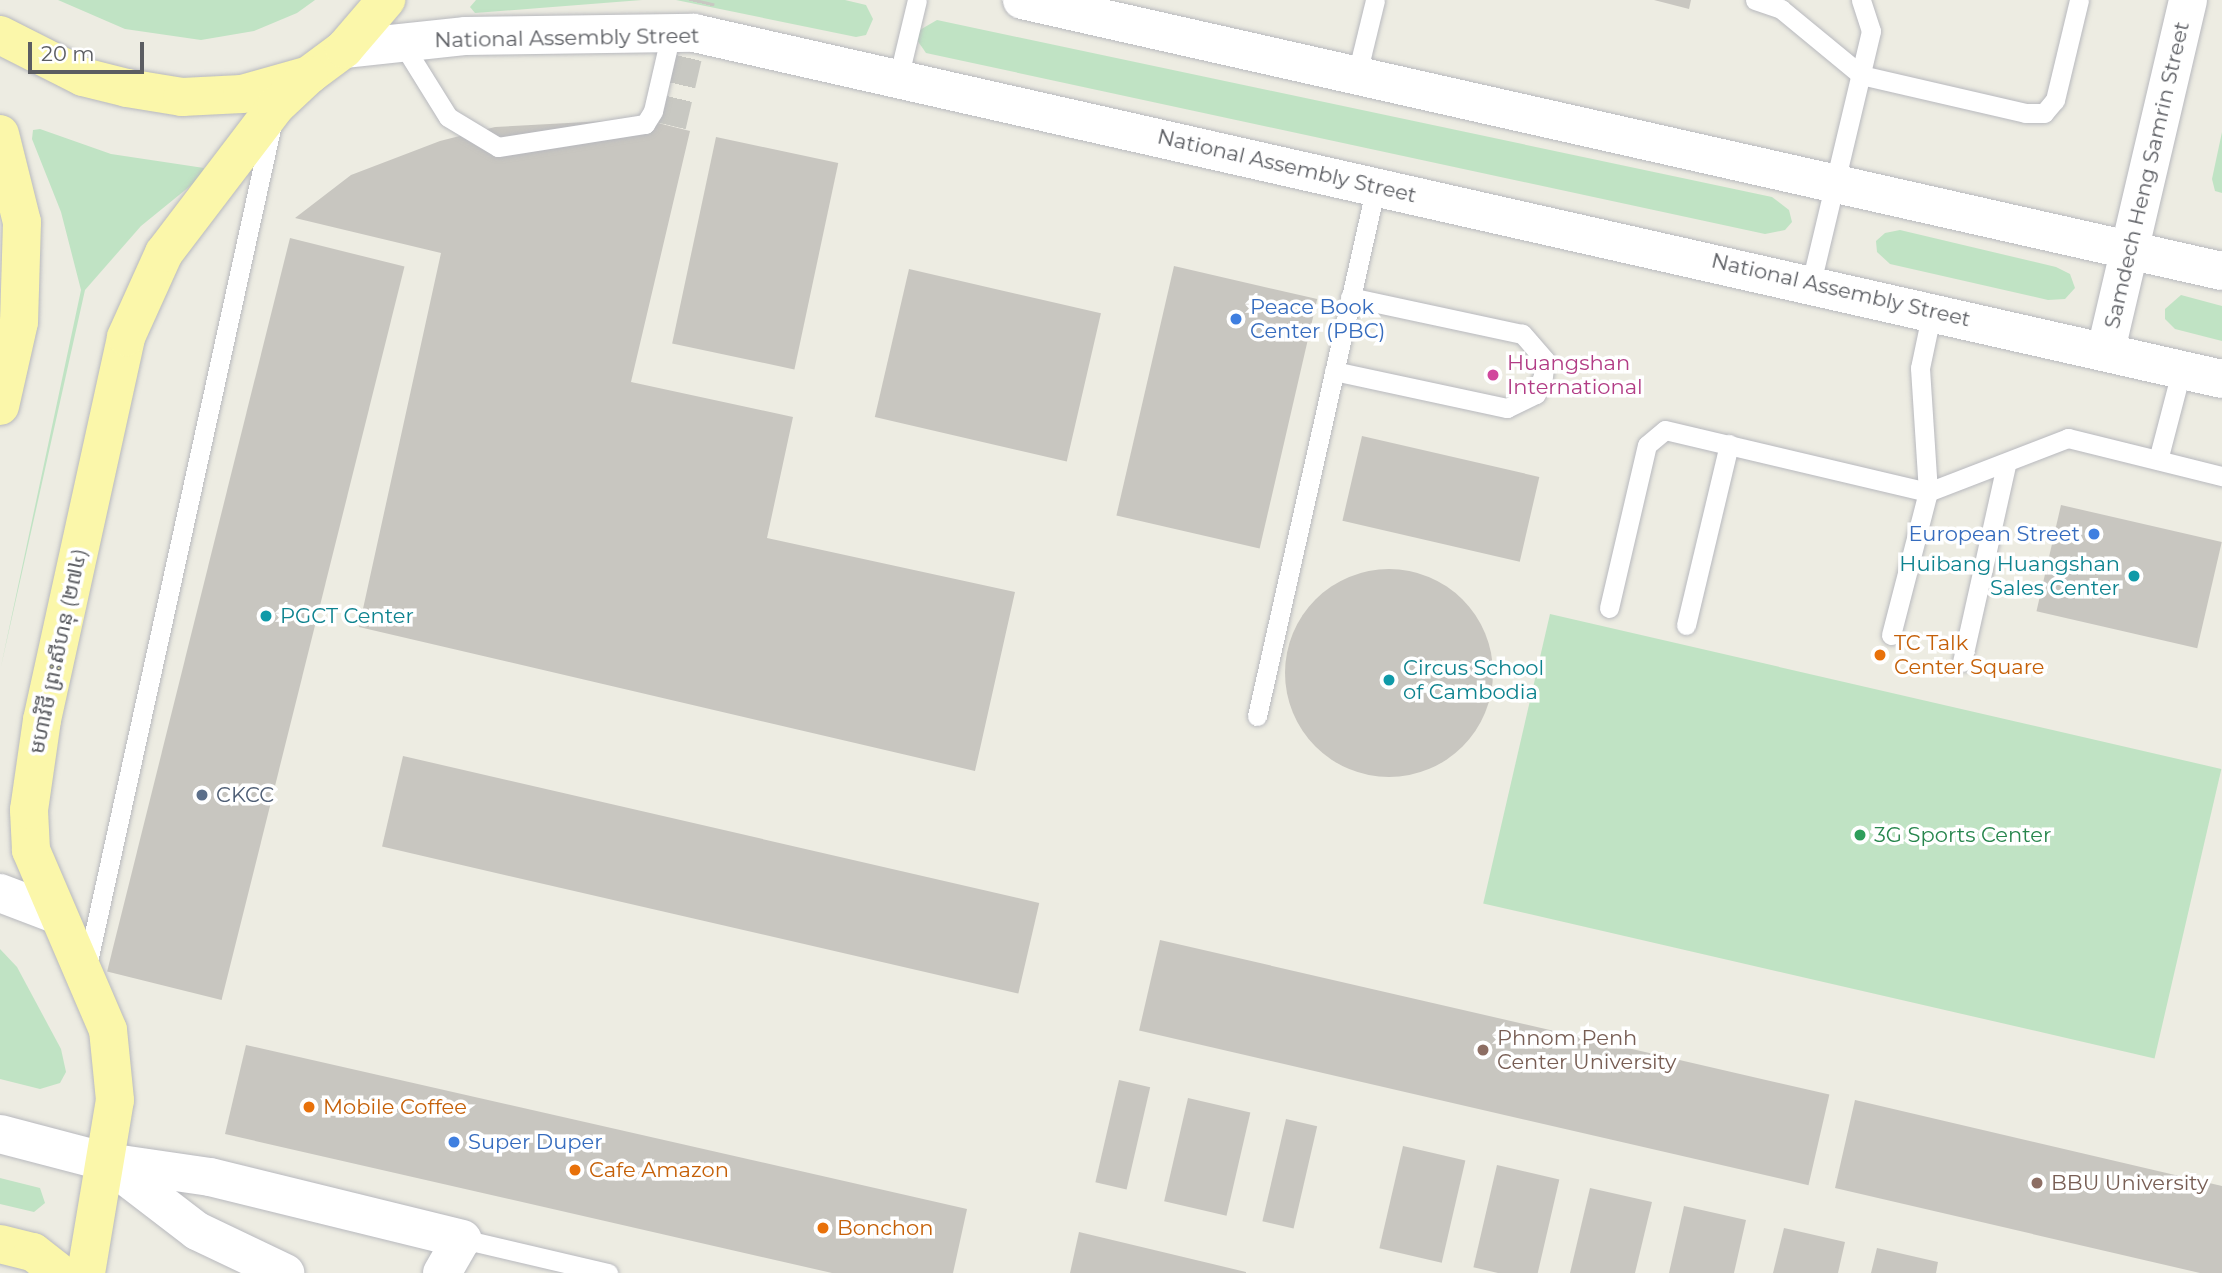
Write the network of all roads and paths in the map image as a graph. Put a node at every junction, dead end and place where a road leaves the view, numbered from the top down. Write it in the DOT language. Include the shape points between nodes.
graph roads {
  1 [pos="386,0"];
  2 [pos="917,0"];
  3 [pos="1022,0"];
  4 [pos="1375,0"];
  5 [pos="1755,0"];
  6 [pos="1861,0"];
  7 [pos="2079,0"];
  8 [pos="2188,0"];
  9 [pos="1121,11"];
  10 [pos="671,33"];
  11 [pos="0,36"];
  12 [pos="402,43"];
  13 [pos="344,49"];
  14 [pos="1357,74"];
  15 [pos="309,75"];
  16 [pos="1861,75"];
  17 [pos="898,79"];
  18 [pos="276,106"];
  19 [pos="0,134"];
  20 [pos="1836,181"];
  21 [pos="1376,186"];
  22 [pos="2130,247"];
  23 [pos="2222,271"];
  24 [pos="1811,283"];
  25 [pos="1350,298"];
  26 [pos="1932,311"];
  27 [pos="2106,350"];
  28 [pos="2182,369"];
  29 [pos="1334,371"];
  30 [pos="2222,379"];
  31 [pos="0,406"];
  32 [pos="1729,444"];
  33 [pos="2158,460"];
  34 [pos="2006,465"];
  35 [pos="2222,476"];
  36 [pos="1928,492"];
  37 [pos="1609,608"];
  38 [pos="1686,625"];
  39 [pos="1891,635"];
  40 [pos="1962,662"];
  41 [pos="1257,716"];
  42 [pos="0,893"];
  43 [pos="55,914"];
  44 [pos="86,971"];
  45 [pos="0,1134"];
  46 [pos="107,1161"];
  47 [pos="462,1239"];
  48 [pos="0,1244"];
  49 [pos="60,1273"];
  50 [pos="86,1273"];
  51 [pos="285,1273"];
  52 [pos="442,1273"];
  53 [pos="608,1273"];
  1 -- 13 [label="main road"];
  2 -- 17 [label="lane"];
  3 -- 9 [label="main road"];
  4 -- 14 [label="lane"];
  5 -- 16 [label="lane" via="1781,9"];
  6 -- 16 [label="lane" via="1871,31"];
  7 -- 16 [label="lane" via="2056,100 2045,113 2025,113"];
  8 -- 22 [label="main road, Samdech Heng Samrin Street"];
  9 -- 14 [label="main road"];
  10 -- 12 [label="main road, National Assembly Street" via="466,36"];
  10 -- 12 [label="lane" via="653,111 645,124 498,147 447,117"];
  10 -- 17 [label="main road, National Assembly Street" via="694,33"];
  11 -- 15 [label="main road" via="83,77 182,97 242,94"];
  12 -- 13 [label="main road, National Assembly Street"];
  13 -- 15 [label="main road"];
  14 -- 20 [label="main road"];
  15 -- 18 [label="main road, មហាវិថី ព្រះសីហនុ (២៧៤)"];
  16 -- 20 [label="lane"];
  17 -- 21 [label="main road, National Assembly Street"];
  18 -- 43 [label="main road, មហាវិថី ព្រះសីហនុ (២៧៤)" via="164,253 126,337 33,773 31,850"];
  18 -- 44 [label="lane"];
  19 -- 31 [label="main road" via="22,222 19,322"];
  20 -- 22 [label="main road"];
  20 -- 24 [label="lane"];
  21 -- 24 [label="main road, National Assembly Street"];
  21 -- 25 [label="lane"];
  22 -- 23 [label="main road"];
  22 -- 27 [label="main road, Samdech Heng Samrin Street"];
  24 -- 26 [label="main road, National Assembly Street"];
  25 -- 29 [label="lane"];
  25 -- 29 [label="lane" via="1522,334 1545,359 1543,376 1536,394 1507,408"];
  26 -- 27 [label="main road, National Assembly Street"];
  26 -- 36 [label="lane" via="1920,368"];
  27 -- 28 [label="main road, National Assembly Street"];
  28 -- 30 [label="main road, National Assembly Street"];
  28 -- 33 [label="lane"];
  29 -- 41 [label="lane"];
  32 -- 36 [label="lane"];
  32 -- 37 [label="lane" via="1665,430 1647,445"];
  32 -- 38 [label="lane"];
  33 -- 34 [label="lane" via="2068,438"];
  33 -- 35 [label="lane"];
  34 -- 36 [label="lane"];
  34 -- 40 [label="lane"];
  36 -- 39 [label="lane"];
  42 -- 43 [label="main road"];
  43 -- 44 [label="main road, មហាវិថី ព្រះសីហនុ (២៧៤)"];
  44 -- 46 [label="main road, មហាវិថី ព្រះសីហនុ (២៧៤)" via="108,1030 115,1100"];
  45 -- 46 [label="main road"];
  46 -- 47 [label="main road" via="210,1177"];
  46 -- 50 [label="main road, មហាវិថី ព្រះសីហនុ (២៧៤)"];
  46 -- 51 [label="main road" via="197,1231"];
  47 -- 52 [label="main road"];
  47 -- 53 [label="lane"];
  48 -- 49 [label="main road" via="33,1252"];
}
